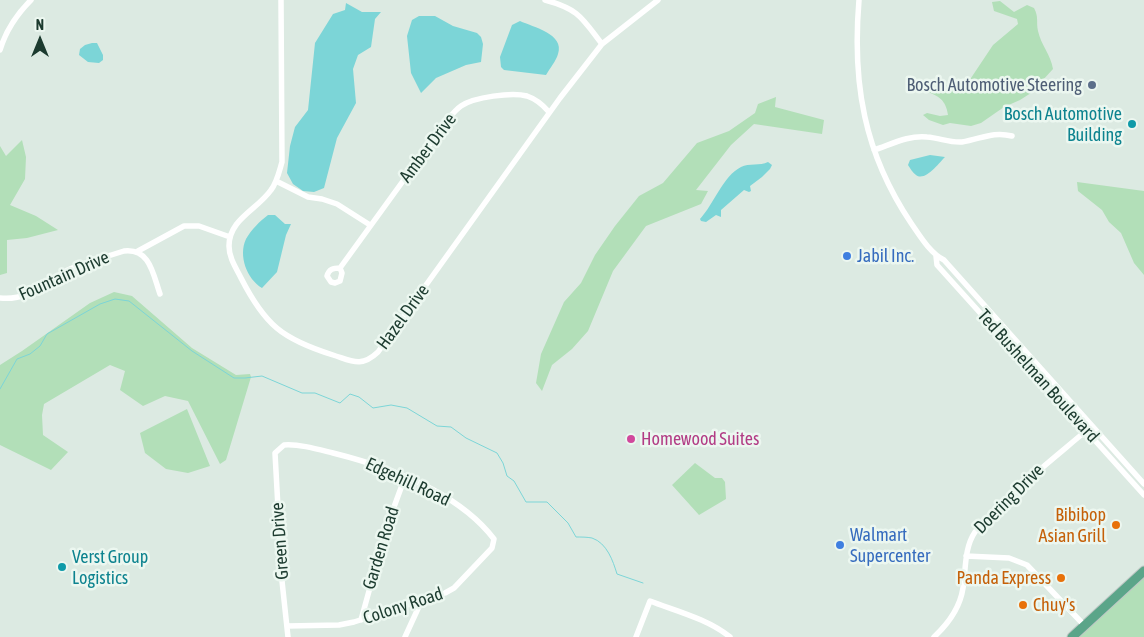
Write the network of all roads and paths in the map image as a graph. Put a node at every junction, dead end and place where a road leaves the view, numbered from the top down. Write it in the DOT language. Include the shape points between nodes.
graph roads {
  1 [pos="31,0"];
  2 [pos="281,0"];
  3 [pos="545,0"];
  4 [pos="658,0"];
  5 [pos="859,0"];
  6 [pos="565,2"];
  7 [pos="602,44"];
  8 [pos="0,50"];
  9 [pos="549,112"];
  10 [pos="1012,136"];
  11 [pos="874,150"];
  12 [pos="276,181"];
  13 [pos="370,225"];
  14 [pos="230,237"];
  15 [pos="138,251"];
  16 [pos="936,256"];
  17 [pos="340,268"];
  18 [pos="160,294"];
  19 [pos="0,298"];
  20 [pos="1087,430"];
  21 [pos="280,448"];
  22 [pos="405,477"];
  23 [pos="1144,484"];
  24 [pos="1144,495"];
  25 [pos="494,539"];
  26 [pos="966,556"];
  27 [pos="1144,571"];
  28 [pos="421,602"];
  29 [pos="361,620"];
  30 [pos="1084,625"];
  31 [pos="287,626"];
  32 [pos="288,637"];
  33 [pos="405,637"];
  34 [pos="636,637"];
  35 [pos="730,637"];
  36 [pos="934,637"];
  37 [pos="1072,637"];
  1 -- 8 [label="street" via="10,26"];
  2 -- 12 [label="street" via="282,162"];
  3 -- 6 [label="street"];
  4 -- 7 [label="street, Hazel Drive"];
  5 -- 11 [label="street, Ted Bushelman Boulevard" via="857,68 863,116"];
  6 -- 7 [label="street" via="581,16"];
  7 -- 9 [label="street, Hazel Drive"];
  9 -- 13 [label="street, Amber Drive" via="539,102 520,95 481,98 462,105 445,123"];
  9 -- 14 [label="street, Hazel Drive" via="370,360 355,362 311,348 278,331 262,316 230,257"];
  10 -- 11 [label="street" via="1001,133 954,142 913,137"];
  11 -- 16 [label="street, Ted Bushelman Boulevard" via="902,209"];
  12 -- 13 [label="street" via="308,197 337,204"];
  12 -- 14 [label="street" via="271,191 235,225"];
  13 -- 17 [label="street, Amber Drive"];
  14 -- 15 [label="street" via="199,226 184,226"];
  15 -- 18 [label="street" via="149,263"];
  15 -- 19 [label="street, Fountain Drive" via="124,250 69,270 26,296"];
  16 -- 20 [label="street, Ted Bushelman Boulevard" via="937,265"];
  16 -- 23 [label="street, Ted Bushelman Boulevard" via="944,260"];
  20 -- 24 [label="street, Ted Bushelman Boulevard"];
  20 -- 26 [label="street, Doering Drive" via="987,518 971,538"];
  21 -- 22 [label="street, Edgehill Road" via="284,445 313,448 363,460"];
  21 -- 31 [label="street, Green Drive" via="275,454"];
  22 -- 25 [label="street, Edgehill Road" via="453,502 473,516"];
  22 -- 29 [label="street, Garden Road" via="387,526"];
  25 -- 28 [label="street, Colony Road" via="492,548 454,588"];
  26 -- 30 [label="street" via="1010,558 1027,564"];
  26 -- 36 [label="street, Doering Drive" via="960,599 952,616"];
  27 -- 30 [label="main road"];
  28 -- 29 [label="street, Colony Road"];
  28 -- 33 [label="street"];
  29 -- 31 [label="street, Colony Road" via="339,625"];
  30 -- 37 [label="main road"];
  31 -- 32 [label="street, Green Drive"];
  34 -- 35 [label="street" via="650,601 700,620"];
}
